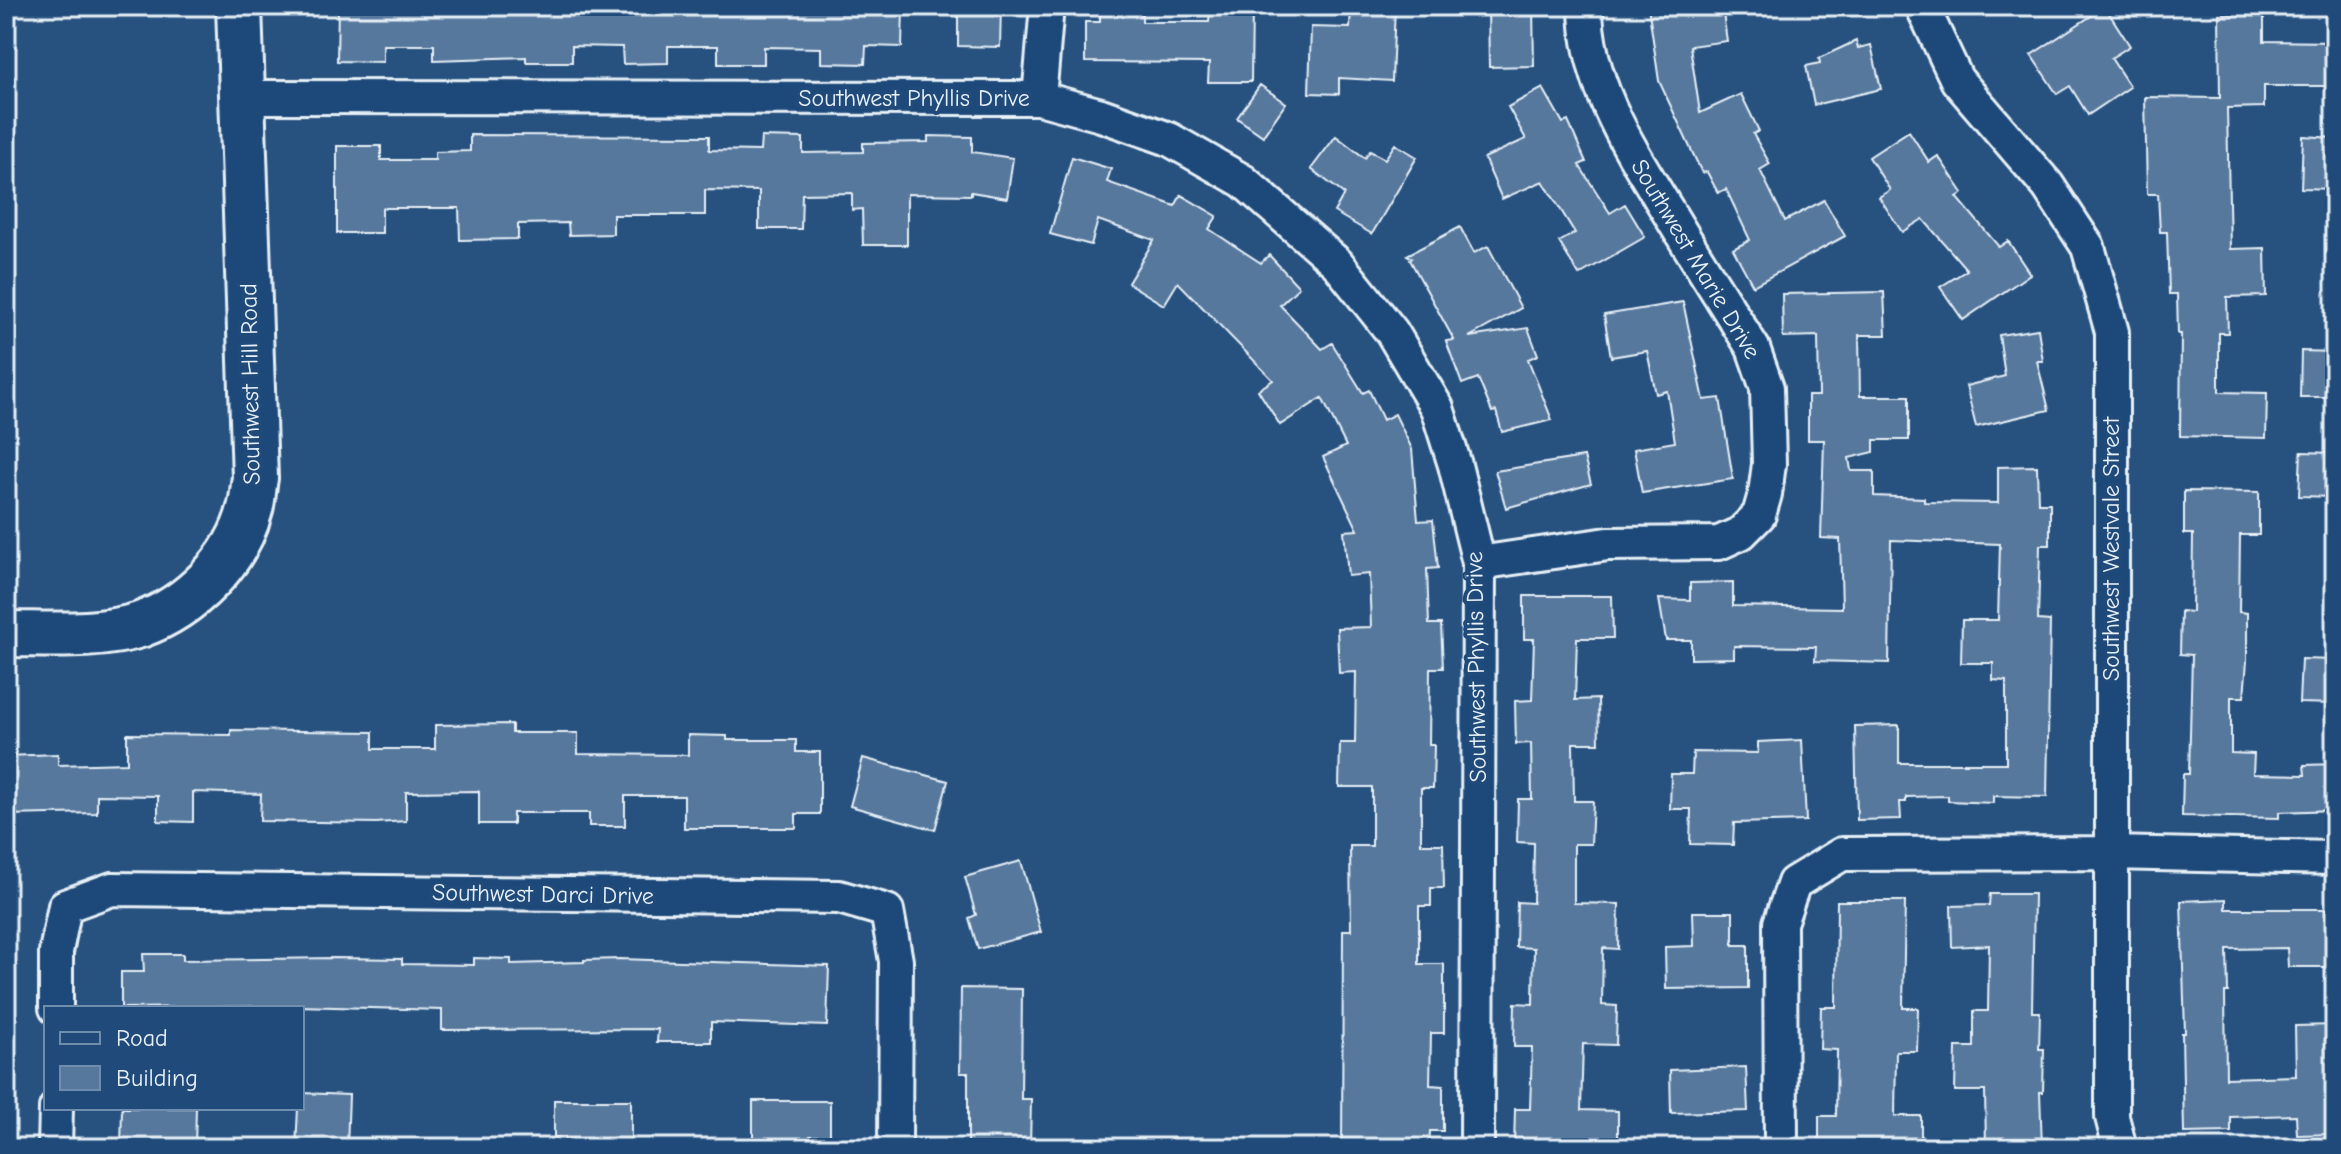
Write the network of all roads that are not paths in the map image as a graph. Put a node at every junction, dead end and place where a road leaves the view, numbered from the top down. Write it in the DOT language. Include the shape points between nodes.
graph roads {
  1 [pos="239,6"];
  2 [pos="1047,6"];
  3 [pos="1586,6"];
  4 [pos="1922,6"];
  5 [pos="241,97"];
  6 [pos="1039,98"];
  7 [pos="1479,563"];
  8 [pos="6,634"];
  9 [pos="2111,853"];
  10 [pos="2335,858"];
  11 [pos="56,1006"];
  12 [pos="56,1110"];
  13 [pos="55,1148"];
  14 [pos="895,1148"];
  15 [pos="1477,1148"];
  16 [pos="1781,1148"];
  17 [pos="2120,1148"];
  1 -- 5 [label="street, Southwest Hill Road"];
  2 -- 6 [label="street"];
  3 -- 7 [label="street, Southwest Marie Drive" via="1596,71 1619,132 1753,348 1767,388 1765,494 1759,515 1741,533 1719,543 1608,544"];
  4 -- 9 [label="street, Southwest Westvale Street" via="1957,80 2048,186 2088,247 2112,332"];
  5 -- 6 [label="street, Southwest Phyllis Drive"];
  5 -- 8 [label="street, Southwest Hill Road" via="255,478 238,538 212,577 181,605 139,625 80,634"];
  6 -- 7 [label="street, Southwest Phyllis Drive" via="1169,139 1243,181 1337,263 1392,332 1437,408"];
  7 -- 15 [label="street, Southwest Phyllis Drive"];
  9 -- 10 [label="street"];
  9 -- 16 [label="street" via="1842,854 1794,883 1780,923"];
  9 -- 17 [label="street, Southwest Westvale Street" via="2112,1117"];
  11 -- 14 [label="street, Southwest Darci Drive" via="56,952 65,906 112,889 839,897 887,911 896,961"];
  12 -- 13 [label="street"];
}
